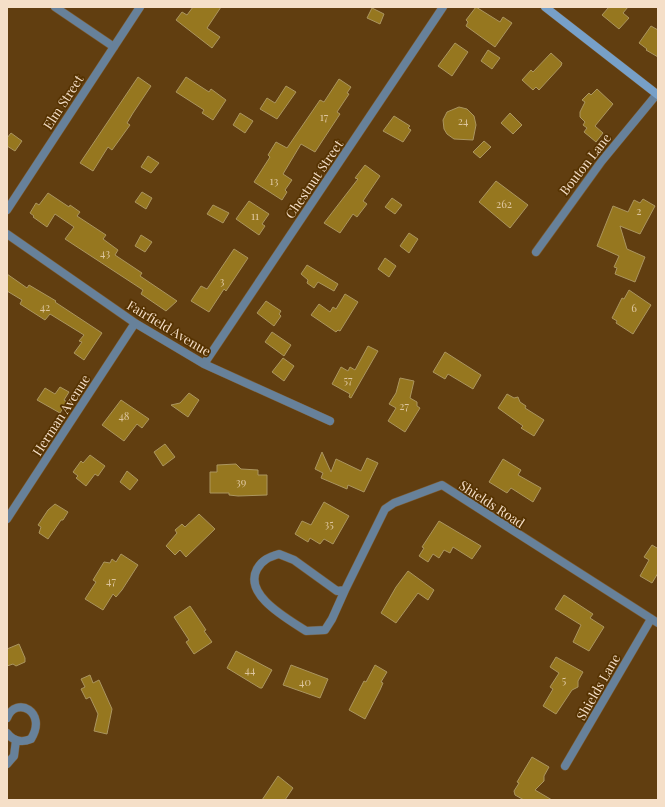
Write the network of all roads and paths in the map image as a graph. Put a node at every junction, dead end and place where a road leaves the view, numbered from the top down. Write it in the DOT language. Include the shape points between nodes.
graph roads {
  1 [pos="55,7"];
  2 [pos="140,7"];
  3 [pos="444,7"];
  4 [pos="545,7"];
  5 [pos="114,47"];
  6 [pos="658,94"];
  7 [pos="7,210"];
  8 [pos="7,234"];
  9 [pos="536,252"];
  10 [pos="135,323"];
  11 [pos="204,364"];
  12 [pos="330,421"];
  13 [pos="7,519"];
  14 [pos="346,590"];
  15 [pos="654,621"];
  16 [pos="7,718"];
  17 [pos="7,733"];
  18 [pos="16,740"];
  19 [pos="7,764"];
  20 [pos="565,766"];
  1 -- 5 [label="street"];
  2 -- 5 [label="street, Elm Street"];
  3 -- 11 [label="street, Chestnut Street"];
  4 -- 6 [label="main road"];
  5 -- 7 [label="street, Elm Street"];
  6 -- 9 [label="street, Bouton Lane" via="601,162"];
  8 -- 10 [label="street, Fairfield Avenue"];
  10 -- 11 [label="street, Fairfield Avenue"];
  10 -- 13 [label="street, Herman Avenue"];
  11 -- 12 [label="street, Fairfield Avenue"];
  14 -- 14 [label="street, Shields Road" via="336,591 294,560 279,554 260,563 254,574 258,594 306,631 325,630"];
  14 -- 15 [label="street, Shields Road" via="385,509 394,503 442,485"];
  15 -- 20 [label="street, Shields Lane"];
  16 -- 18 [label="street" via="10,712 22,708 32,711 36,718 37,725 31,739 24,742"];
  17 -- 18 [label="street"];
  18 -- 19 [label="street" via="14,756"];
}
